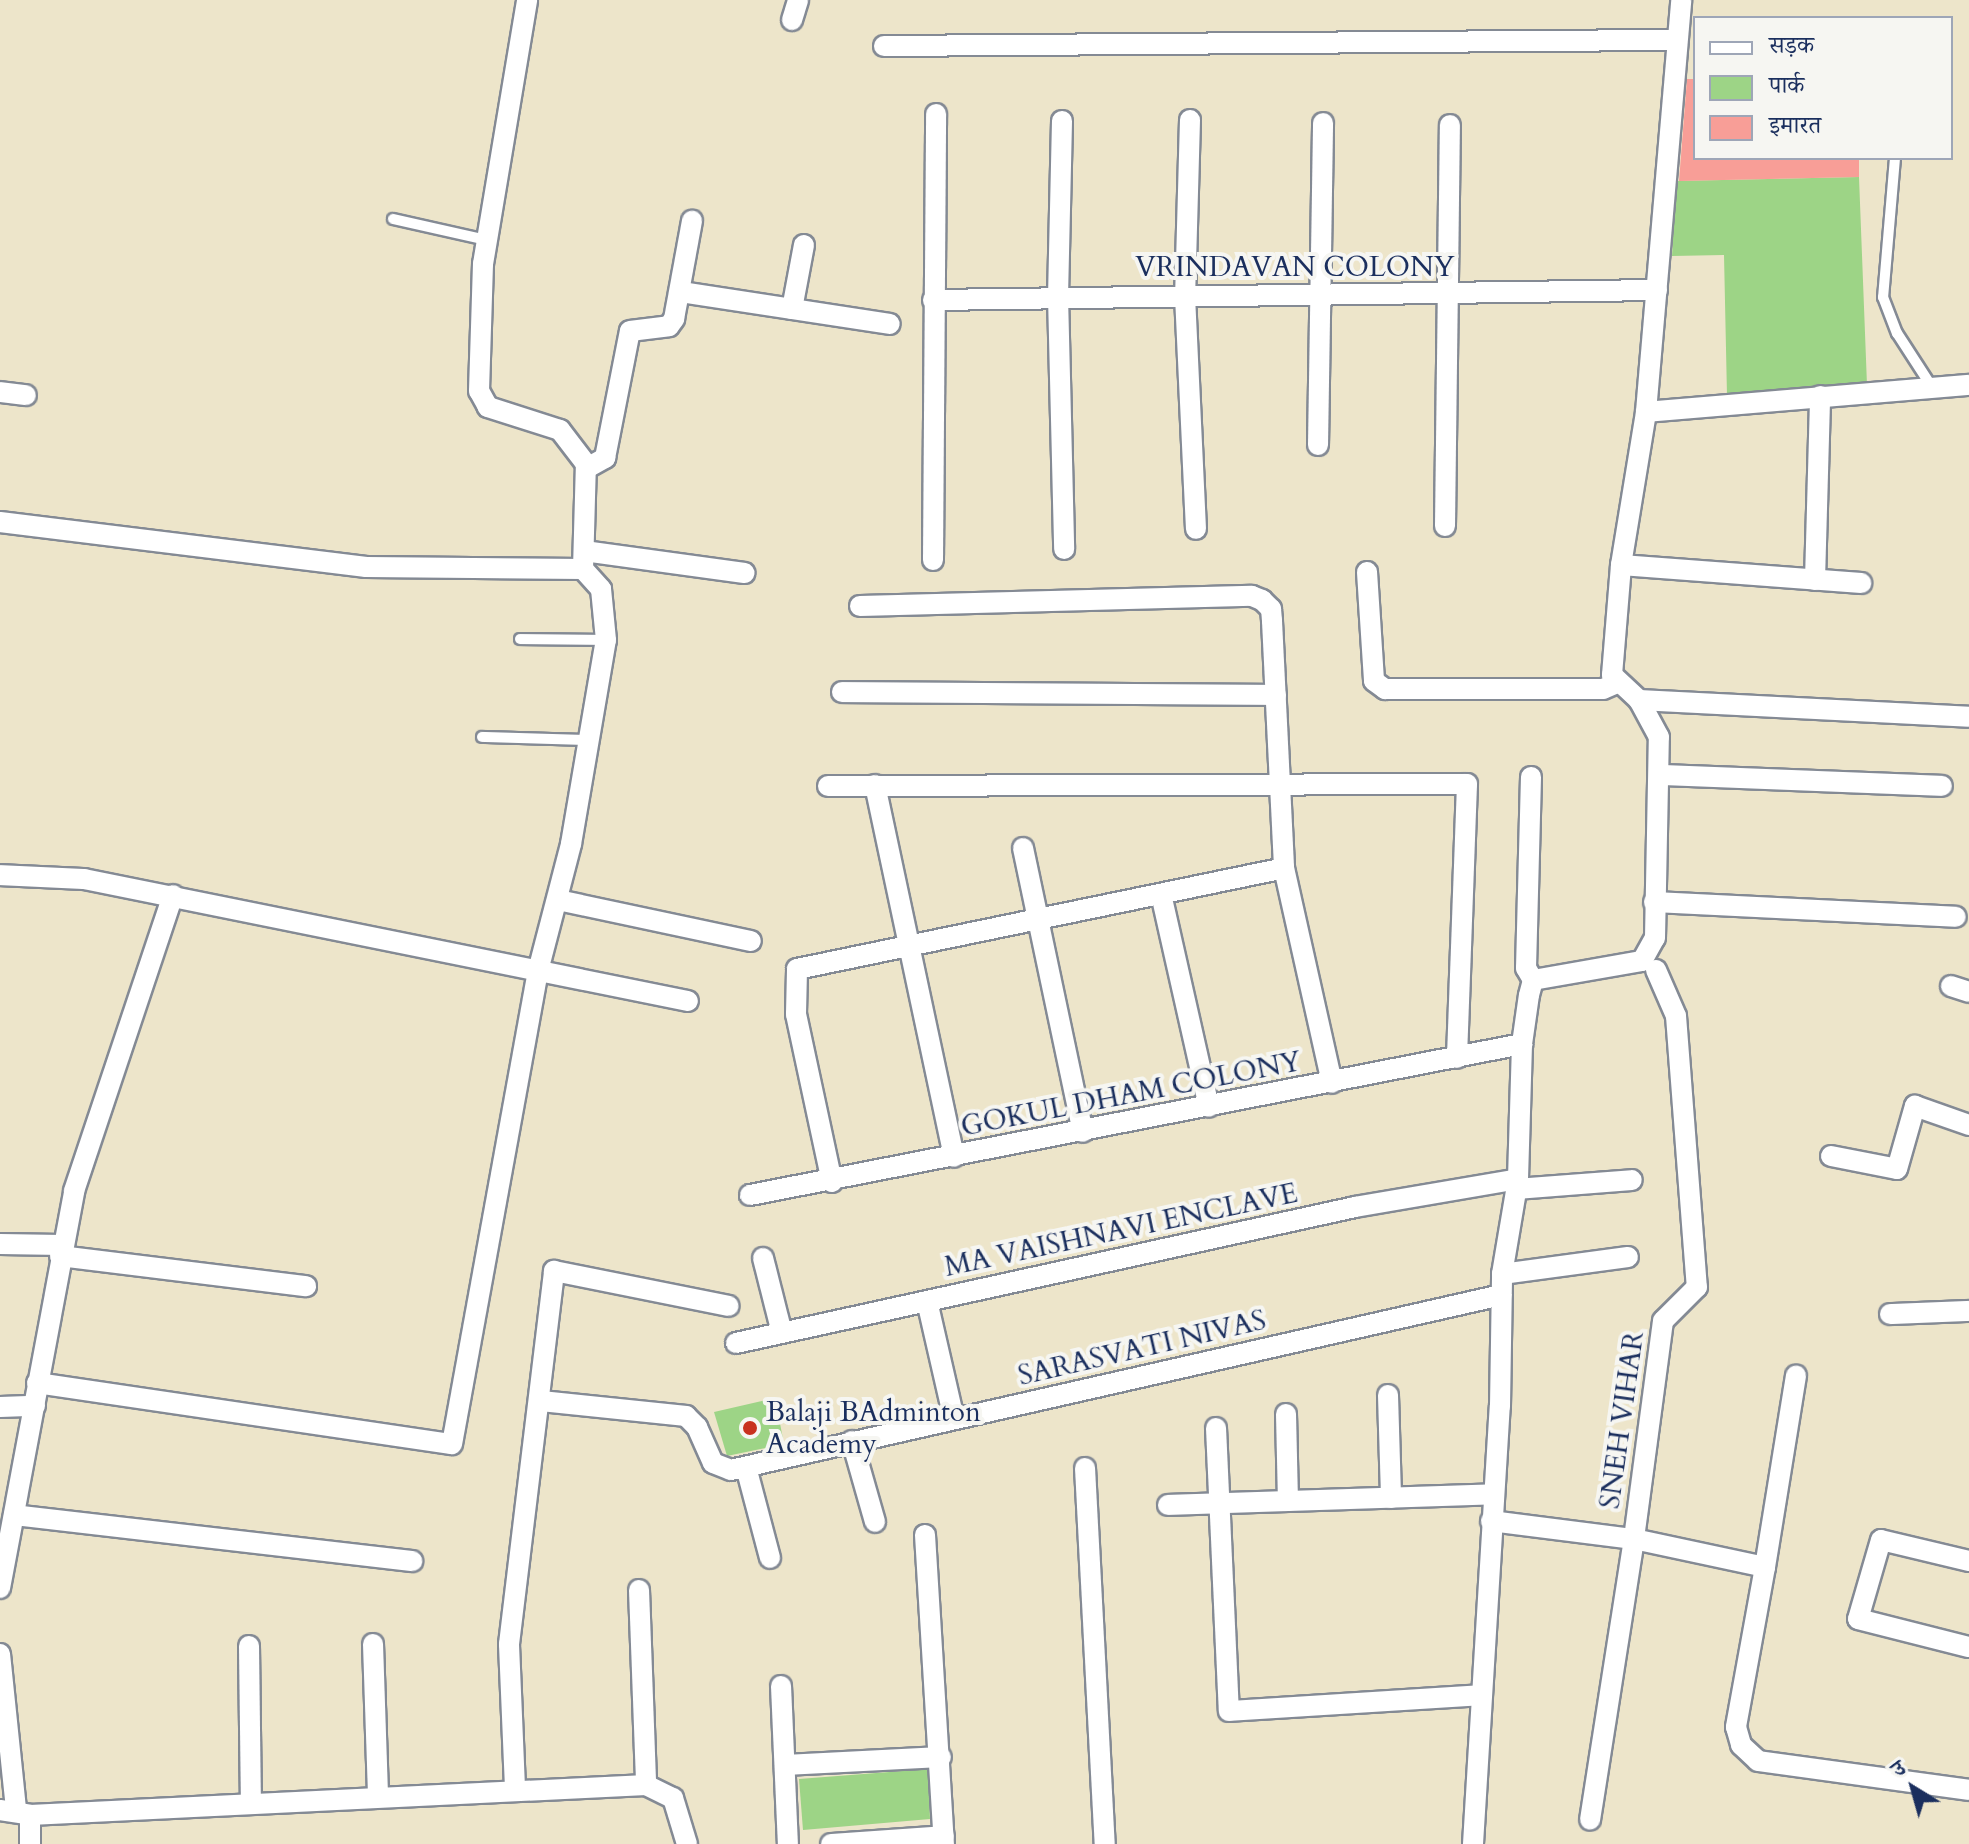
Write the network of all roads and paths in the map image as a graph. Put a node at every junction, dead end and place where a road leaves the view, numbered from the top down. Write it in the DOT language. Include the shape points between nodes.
graph roads {
  1 [pos="527,0"];
  2 [pos="1681,0"];
  3 [pos="1674,40"];
  4 [pos="884,46"];
  5 [pos="936,114"];
  6 [pos="1190,120"];
  7 [pos="1062,121"];
  8 [pos="1323,123"];
  9 [pos="1450,125"];
  10 [pos="1895,160"];
  11 [pos="393,219"];
  12 [pos="692,221"];
  13 [pos="487,240"];
  14 [pos="804,245"];
  15 [pos="1657,290"];
  16 [pos="681,292"];
  17 [pos="1319,295"];
  18 [pos="1446,295"];
  19 [pos="1058,296"];
  20 [pos="1185,296"];
  21 [pos="933,300"];
  22 [pos="792,309"];
  23 [pos="890,324"];
  24 [pos="1969,385"];
  25 [pos="1933,389"];
  26 [pos="0,392"];
  27 [pos="26,395"];
  28 [pos="1820,396"];
  29 [pos="1646,412"];
  30 [pos="1318,445"];
  31 [pos="587,468"];
  32 [pos="0,522"];
  33 [pos="1445,526"];
  34 [pos="1196,529"];
  35 [pos="1064,549"];
  36 [pos="584,560"];
  37 [pos="933,560"];
  38 [pos="1621,565"];
  39 [pos="1367,572"];
  40 [pos="745,573"];
  41 [pos="1815,580"];
  42 [pos="1861,583"];
  43 [pos="860,606"];
  44 [pos="520,639"];
  45 [pos="606,640"];
  46 [pos="1617,683"];
  47 [pos="842,692"];
  48 [pos="1276,695"];
  49 [pos="1639,700"];
  50 [pos="1969,717"];
  51 [pos="482,737"];
  52 [pos="589,740"];
  53 [pos="1660,775"];
  54 [pos="1531,777"];
  55 [pos="1281,783"];
  56 [pos="875,785"];
  57 [pos="828,786"];
  58 [pos="1942,786"];
  59 [pos="1023,848"];
  60 [pos="1284,868"];
  61 [pos="0,875"];
  62 [pos="1161,894"];
  63 [pos="173,895"];
  64 [pos="558,900"];
  65 [pos="1654,902"];
  66 [pos="1956,917"];
  67 [pos="1038,919"];
  68 [pos="751,941"];
  69 [pos="910,945"];
  70 [pos="539,967"];
  71 [pos="1656,970"];
  72 [pos="1533,980"];
  73 [pos="688,1001"];
  74 [pos="1522,1044"];
  75 [pos="1457,1058"];
  76 [pos="1332,1083"];
  77 [pos="1209,1107"];
  78 [pos="1969,1125"];
  79 [pos="1083,1132"];
  80 [pos="1831,1156"];
  81 [pos="954,1157"];
  82 [pos="1632,1180"];
  83 [pos="832,1182"];
  84 [pos="1517,1184"];
  85 [pos="750,1195"];
  86 [pos="0,1244"];
  87 [pos="61,1251"];
  88 [pos="1628,1257"];
  89 [pos="763,1258"];
  90 [pos="1502,1274"];
  91 [pos="306,1286"];
  92 [pos="1501,1295"];
  93 [pos="927,1301"];
  94 [pos="729,1306"];
  95 [pos="1969,1311"];
  96 [pos="1890,1314"];
  97 [pos="782,1333"];
  98 [pos="736,1343"];
  99 [pos="1796,1375"];
  100 [pos="37,1383"];
  101 [pos="1388,1395"];
  102 [pos="541,1401"];
  103 [pos="35,1406"];
  104 [pos="0,1407"];
  105 [pos="1286,1414"];
  106 [pos="954,1419"];
  107 [pos="1216,1428"];
  108 [pos="852,1441"];
  109 [pos="746,1467"];
  110 [pos="1085,1468"];
  111 [pos="1493,1494"];
  112 [pos="1391,1498"];
  113 [pos="1288,1501"];
  114 [pos="1218,1503"];
  115 [pos="1168,1505"];
  116 [pos="14,1515"];
  117 [pos="1491,1521"];
  118 [pos="875,1522"];
  119 [pos="925,1535"];
  120 [pos="1634,1539"];
  121 [pos="770,1558"];
  122 [pos="412,1561"];
  123 [pos="1969,1561"];
  124 [pos="1765,1567"];
  125 [pos="0,1588"];
  126 [pos="639,1590"];
  127 [pos="373,1644"];
  128 [pos="249,1646"];
  129 [pos="1969,1647"];
  130 [pos="0,1654"];
  131 [pos="781,1686"];
  132 [pos="1481,1695"];
  133 [pos="941,1757"];
  134 [pos="785,1765"];
  135 [pos="646,1785"];
  136 [pos="515,1788"];
  137 [pos="1969,1790"];
  138 [pos="378,1796"];
  139 [pos="251,1801"];
  140 [pos="15,1811"];
  141 [pos="1590,1820"];
  142 [pos="944,1840"];
  143 [pos="30,1844"];
  144 [pos="687,1844"];
  145 [pos="788,1844"];
  146 [pos="831,1844"];
  147 [pos="1105,1844"];
  148 [pos="1473,1844"];
  1 -- 13 [label="street"];
  2 -- 3 [label="street"];
  3 -- 4 [label="street"];
  3 -- 15 [label="street"];
  5 -- 21 [label="street"];
  6 -- 20 [label="street"];
  7 -- 19 [label="street"];
  8 -- 17 [label="street"];
  9 -- 18 [label="street"];
  10 -- 25 [label="lane" via="1883,297 1897,333"];
  11 -- 13 [label="lane"];
  12 -- 16 [label="street"];
  13 -- 31 [label="street" via="480,400 560,430"];
  14 -- 22 [label="street"];
  15 -- 18 [label="street, VRINDAVAN COLONY"];
  15 -- 29 [label="street"];
  16 -- 22 [label="street"];
  16 -- 31 [label="street" via="672,324 630,331 605,458"];
  17 -- 18 [label="street, VRINDAVAN COLONY"];
  17 -- 20 [label="street, VRINDAVAN COLONY"];
  17 -- 30 [label="street"];
  18 -- 33 [label="street"];
  19 -- 20 [label="street, VRINDAVAN COLONY"];
  19 -- 21 [label="street, VRINDAVAN COLONY"];
  19 -- 35 [label="street"];
  20 -- 34 [label="street"];
  21 -- 37 [label="street"];
  22 -- 23 [label="street"];
  24 -- 25 [label="street"];
  25 -- 28 [label="street"];
  26 -- 27 [label="street"];
  28 -- 29 [label="street"];
  28 -- 41 [label="street"];
  29 -- 38 [label="street"];
  31 -- 36 [label="street"];
  32 -- 36 [label="street" via="366,567"];
  36 -- 40 [label="street"];
  36 -- 45 [label="street" via="601,589"];
  38 -- 41 [label="street"];
  38 -- 46 [label="street" via="1612,675"];
  39 -- 46 [label="street" via="1374,681 1385,689 1603,689"];
  41 -- 42 [label="street"];
  43 -- 48 [label="street" via="1252,596 1271,609"];
  44 -- 45 [label="lane"];
  45 -- 52 [label="street"];
  46 -- 49 [label="street"];
  47 -- 48 [label="street"];
  48 -- 55 [label="street"];
  49 -- 50 [label="street"];
  49 -- 53 [label="street" via="1659,737"];
  51 -- 52 [label="lane"];
  52 -- 64 [label="street"];
  53 -- 58 [label="street"];
  53 -- 65 [label="street"];
  54 -- 72 [label="street" via="1526,968"];
  55 -- 56 [label="street"];
  55 -- 60 [label="street"];
  55 -- 75 [label="street" via="1467,784"];
  56 -- 57 [label="street"];
  56 -- 69 [label="street"];
  59 -- 67 [label="street"];
  60 -- 62 [label="street"];
  60 -- 76 [label="street"];
  61 -- 63 [label="street" via="84,879"];
  62 -- 67 [label="street"];
  62 -- 77 [label="street"];
  63 -- 70 [label="street"];
  63 -- 87 [label="street" via="110,1075"];
  64 -- 68 [label="street"];
  64 -- 70 [label="street"];
  65 -- 66 [label="street"];
  65 -- 72 [label="street" via="1655,938 1642,961"];
  67 -- 69 [label="street"];
  67 -- 79 [label="street"];
  69 -- 81 [label="street"];
  69 -- 83 [label="street" via="797,969 796,1014"];
  70 -- 73 [label="street"];
  70 -- 100 [label="street" via="452,1444"];
  71 -- 120 [label="street, SNEH VIHAR" via="1676,1016 1697,1287 1663,1321"];
  72 -- 74 [label="street"];
  74 -- 75 [label="street, GOKUL DHAM COLONY"];
  74 -- 84 [label="street"];
  75 -- 76 [label="street, GOKUL DHAM COLONY"];
  76 -- 77 [label="street, GOKUL DHAM COLONY"];
  77 -- 79 [label="street, GOKUL DHAM COLONY"];
  78 -- 80 [label="street" via="1915,1106 1897,1169"];
  79 -- 81 [label="street, GOKUL DHAM COLONY"];
  81 -- 83 [label="street, GOKUL DHAM COLONY"];
  82 -- 84 [label="street, MA VAISHNAVI ENCLAVE"];
  83 -- 85 [label="street, GOKUL DHAM COLONY"];
  84 -- 90 [label="street"];
  84 -- 93 [label="street, MA VAISHNAVI ENCLAVE" via="1355,1207"];
  86 -- 87 [label="street"];
  87 -- 91 [label="street"];
  87 -- 100 [label="street"];
  88 -- 90 [label="street"];
  89 -- 97 [label="street"];
  90 -- 92 [label="street"];
  92 -- 106 [label="street, SARASVATI NIVAS"];
  92 -- 111 [label="street"];
  93 -- 97 [label="street, MA VAISHNAVI ENCLAVE"];
  93 -- 106 [label="street"];
  94 -- 102 [label="street" via="554,1271"];
  95 -- 96 [label="street"];
  97 -- 98 [label="street, MA VAISHNAVI ENCLAVE"];
  99 -- 124 [label="street"];
  100 -- 103 [label="street"];
  101 -- 112 [label="street"];
  102 -- 109 [label="street, SARASVATI NIVAS" via="686,1416 719,1469"];
  102 -- 136 [label="street" via="509,1644"];
  103 -- 104 [label="street"];
  103 -- 116 [label="street"];
  105 -- 113 [label="street"];
  106 -- 108 [label="street, SARASVATI NIVAS"];
  107 -- 114 [label="street"];
  108 -- 109 [label="street, SARASVATI NIVAS"];
  108 -- 118 [label="street"];
  109 -- 121 [label="street"];
  110 -- 147 [label="street"];
  111 -- 112 [label="street"];
  111 -- 117 [label="street"];
  112 -- 113 [label="street"];
  113 -- 114 [label="street"];
  114 -- 115 [label="street"];
  114 -- 132 [label="street" via="1229,1711"];
  116 -- 122 [label="street"];
  116 -- 125 [label="street"];
  117 -- 120 [label="street"];
  117 -- 132 [label="street"];
  119 -- 133 [label="street"];
  120 -- 124 [label="street, SNEH VIHAR"];
  120 -- 141 [label="street"];
  123 -- 129 [label="street" via="1881,1540 1858,1619"];
  124 -- 137 [label="street" via="1736,1727 1741,1745 1758,1761"];
  126 -- 135 [label="street"];
  127 -- 138 [label="street"];
  128 -- 139 [label="street"];
  130 -- 140 [label="street"];
  131 -- 134 [label="street"];
  132 -- 148 [label="street"];
  133 -- 134 [label="street"];
  133 -- 142 [label="street"];
  134 -- 145 [label="street"];
  135 -- 136 [label="street"];
  135 -- 144 [label="street" via="673,1798"];
  136 -- 138 [label="street"];
  138 -- 139 [label="street"];
  139 -- 140 [label="street"];
  140 -- 143 [label="street"];
  142 -- 146 [label="street"];
}
